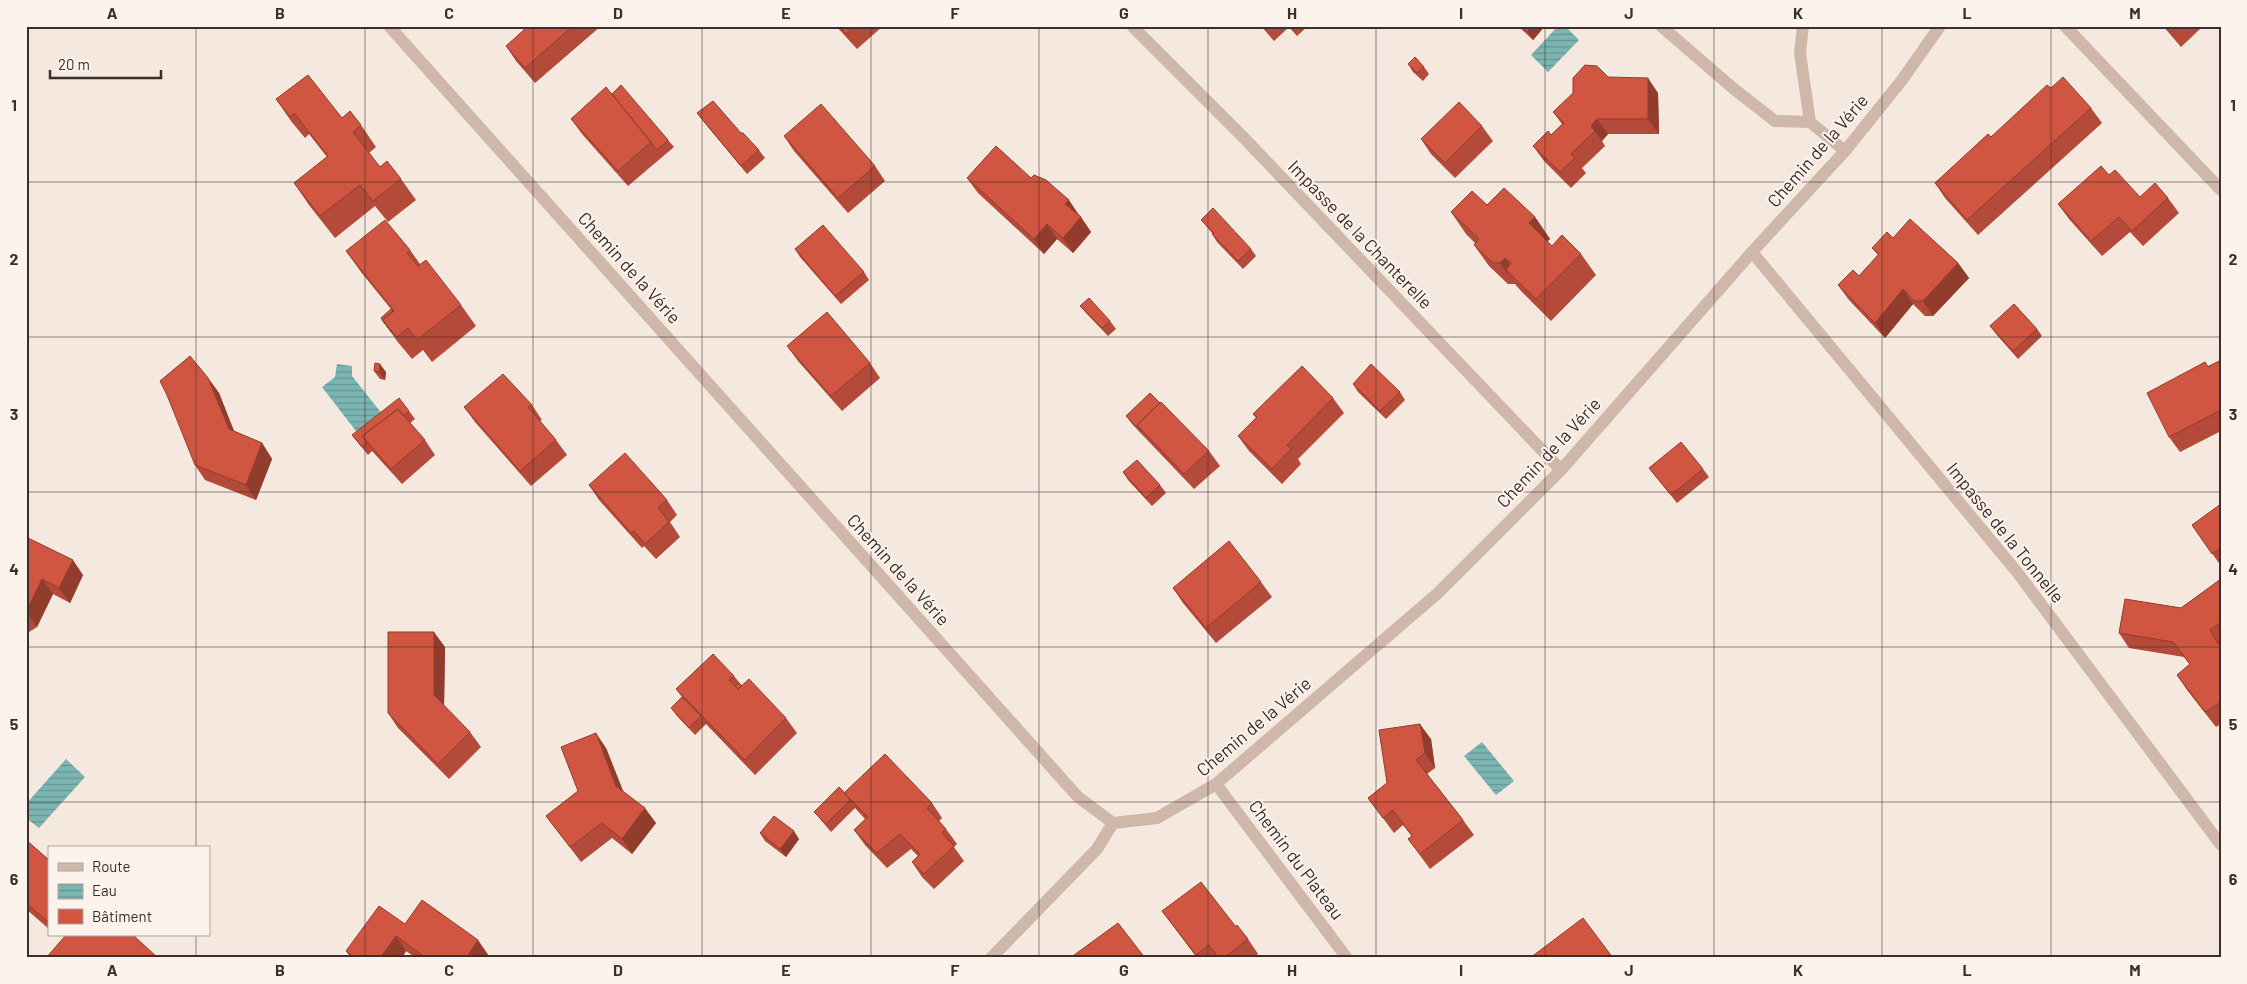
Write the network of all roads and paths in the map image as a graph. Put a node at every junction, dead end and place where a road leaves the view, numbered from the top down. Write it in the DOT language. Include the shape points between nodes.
graph roads {
  1 [pos="389,26"];
  2 [pos="1132,26"];
  3 [pos="1661,26"];
  4 [pos="1803,26"];
  5 [pos="1940,26"];
  6 [pos="2065,26"];
  7 [pos="1810,122"];
  8 [pos="1845,151"];
  9 [pos="2221,190"];
  10 [pos="1752,252"];
  11 [pos="1561,470"];
  12 [pos="1216,784"];
  13 [pos="1113,823"];
  14 [pos="2221,845"];
  15 [pos="991,958"];
  16 [pos="1348,958"];
  1 -- 13 [label="street, Chemin de la Vérie" via="1078,797"];
  2 -- 11 [label="street, Impasse de la Chanterelle" via="1245,139"];
  3 -- 7 [label="street" via="1775,120"];
  4 -- 7 [label="street" via="1800,53"];
  5 -- 8 [label="street, Chemin de la Vérie"];
  6 -- 9 [label="street"];
  7 -- 8 [label="street"];
  8 -- 10 [label="street, Chemin de la Vérie"];
  10 -- 11 [label="street, Chemin de la Vérie"];
  10 -- 14 [label="street, Impasse de la Tonnelle" via="2017,572"];
  11 -- 12 [label="street, Chemin de la Vérie" via="1438,593"];
  12 -- 13 [label="street, Chemin de la Vérie" via="1157,818"];
  12 -- 16 [label="street, Chemin du Plateau"];
  13 -- 15 [label="street" via="1097,849"];
}
